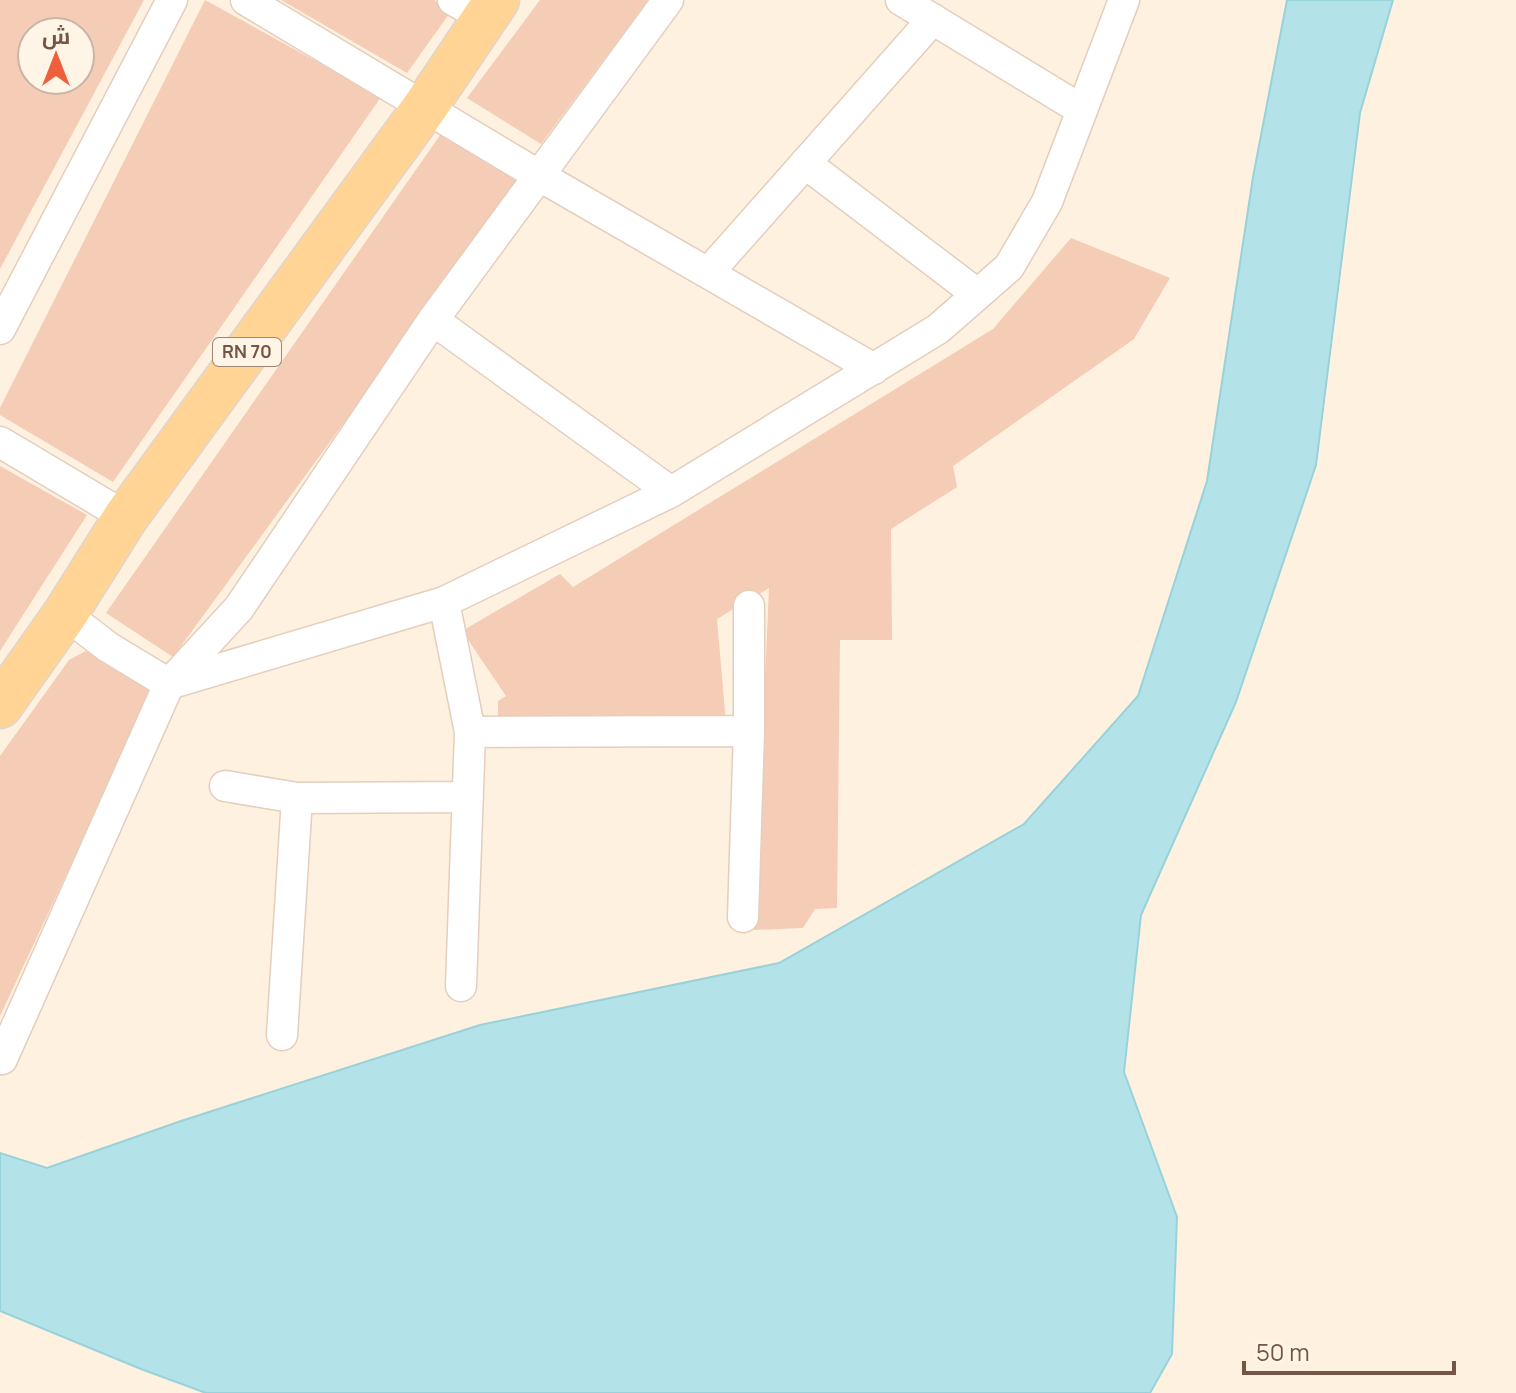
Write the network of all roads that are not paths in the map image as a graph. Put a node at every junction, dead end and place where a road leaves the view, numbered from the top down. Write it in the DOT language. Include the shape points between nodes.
graph roads {
  1 [pos="172,0"];
  2 [pos="246,0"];
  3 [pos="668,0"];
  4 [pos="901,0"];
  5 [pos="1124,0"];
  6 [pos="478,6"];
  7 [pos="933,19"];
  8 [pos="425,107"];
  9 [pos="1082,110"];
  10 [pos="805,163"];
  11 [pos="538,175"];
  12 [pos="708,273"];
  13 [pos="977,294"];
  14 [pos="433,320"];
  15 [pos="0,329"];
  16 [pos="874,369"];
  17 [pos="0,442"];
  18 [pos="671,492"];
  19 [pos="126,517"];
  20 [pos="444,602"];
  21 [pos="749,606"];
  22 [pos="65,614"];
  23 [pos="169,684"];
  24 [pos="0,706"];
  25 [pos="749,731"];
  26 [pos="470,732"];
  27 [pos="225,786"];
  28 [pos="468,797"];
  29 [pos="297,798"];
  30 [pos="743,917"];
  31 [pos="461,986"];
  32 [pos="282,1035"];
  33 [pos="2,1059"];
  1 -- 15 [label="street"];
  2 -- 8 [label="street"];
  3 -- 11 [label="street"];
  4 -- 7 [label="street"];
  5 -- 9 [label="street"];
  6 -- 8 [label="main road, RN 70"];
  7 -- 9 [label="street"];
  7 -- 10 [label="street"];
  8 -- 11 [label="street"];
  8 -- 19 [label="main road, RN 70"];
  9 -- 13 [label="street" via="1047,202 1009,267"];
  10 -- 12 [label="street"];
  10 -- 13 [label="street"];
  11 -- 12 [label="street"];
  11 -- 14 [label="street"];
  12 -- 16 [label="street"];
  13 -- 16 [label="street" via="938,329"];
  14 -- 18 [label="street"];
  14 -- 23 [label="street" via="239,608"];
  16 -- 18 [label="street"];
  17 -- 19 [label="street"];
  18 -- 20 [label="street"];
  19 -- 22 [label="main road, RN 70"];
  20 -- 23 [label="street"];
  20 -- 26 [label="street"];
  21 -- 25 [label="street"];
  22 -- 23 [label="street"];
  22 -- 24 [label="main road, RN 70"];
  23 -- 33 [label="street"];
  25 -- 26 [label="street"];
  25 -- 30 [label="street"];
  26 -- 28 [label="street"];
  27 -- 29 [label="street"];
  28 -- 29 [label="street"];
  28 -- 31 [label="street"];
  29 -- 32 [label="street"];
}
